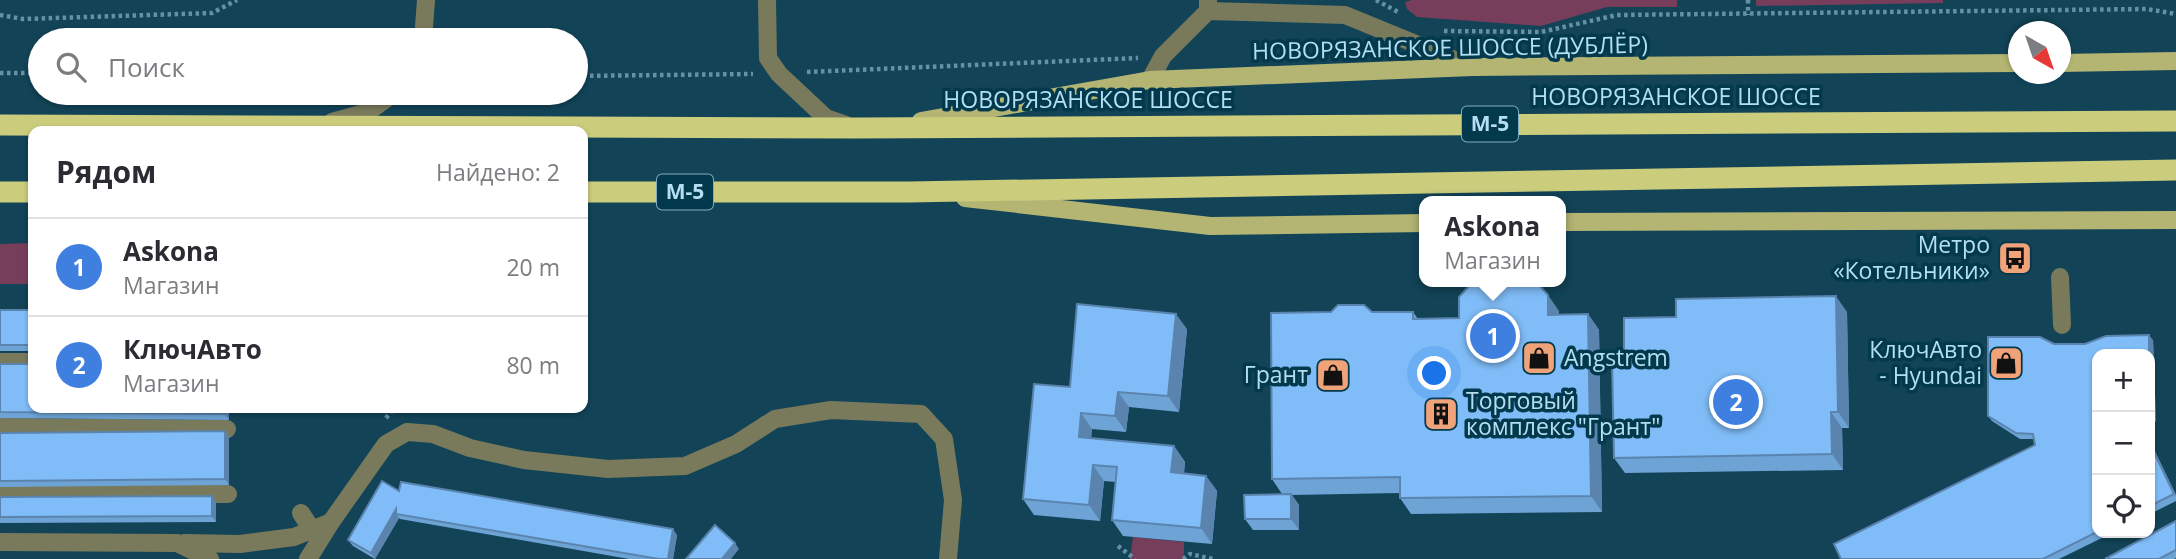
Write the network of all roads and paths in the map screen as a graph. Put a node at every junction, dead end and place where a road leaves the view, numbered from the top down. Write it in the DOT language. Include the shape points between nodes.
graph roads {
  1 [pos="236,0"];
  2 [pos="426,0"];
  3 [pos="767,0"];
  4 [pos="1376,0"];
  5 [pos="1748,0"];
  6 [pos="2059,0"];
  7 [pos="1208,5"];
  8 [pos="2059,10"];
  9 [pos="2176,14"];
  10 [pos="0,15"];
  11 [pos="1403,15"];
  12 [pos="1748,15"];
  13 [pos="424,28"];
  14 [pos="1437,28"];
  15 [pos="1163,56"];
  16 [pos="2176,61"];
  17 [pos="2008,63"];
  18 [pos="2071,63"];
  19 [pos="1472,67"];
  20 [pos="0,73"];
  21 [pos="28,73"];
  22 [pos="779,74"];
  23 [pos="588,76"];
  24 [pos="1150,80"];
  25 [pos="378,105"];
  26 [pos="2176,121"];
  27 [pos="321,124"];
  28 [pos="0,125"];
  29 [pos="887,127"];
  30 [pos="856,128"];
  31 [pos="2176,170"];
  32 [pos="588,191"];
  33 [pos="0,192"];
  34 [pos="28,192"];
  35 [pos="909,192"];
  36 [pos="2176,220"];
  37 [pos="1566,222"];
  38 [pos="1419,223"];
  39 [pos="2060,277"];
  40 [pos="2062,325"];
  41 [pos="0,362"];
  42 [pos="28,362"];
  43 [pos="0,427"];
  44 [pos="227,429"];
  45 [pos="0,494"];
  46 [pos="228,494"];
  47 [pos="301,513"];
  48 [pos="331,522"];
  49 [pos="312,530"];
  50 [pos="0,542"];
  51 [pos="177,543"];
  52 [pos="1118,546"];
  53 [pos="210,559"];
  54 [pos="308,559"];
  55 [pos="948,559"];
  56 [pos="1135,559"];
  57 [pos="1183,559"];
  58 [pos="1213,559"];
  1 -- 10 [label="path" via="212,13 23,19"];
  2 -- 13 [label="street"];
  3 -- 22 [label="street" via="768,58"];
  4 -- 11 [label="path"];
  5 -- 12 [label="path"];
  6 -- 8 [label="path"];
  7 -- 15 [label="street"];
  7 -- 19 [label="street" via="1345,15"];
  8 -- 9 [label="path" via="2147,9"];
  8 -- 12 [label="path"];
  12 -- 14 [label="path" via="1617,15 1541,32 1449,32"];
  15 -- 22 [label="path"];
  15 -- 24 [label="street"];
  16 -- 18 [label="main road"];
  17 -- 19 [label="main road, НОВОРЯЗАНСКОЕ ШОССЕ (ДУБЛЁР)"];
  19 -- 24 [label="main road, НОВОРЯЗАНСКОЕ ШОССЕ (ДУБЛЁР)"];
  20 -- 21 [label="path"];
  22 -- 23 [label="path"];
  22 -- 30 [label="street" via="826,118"];
  24 -- 29 [label="main road, НОВОРЯЗАНСКОЕ ШОССЕ (ДУБЛЁР)"];
  25 -- 27 [label="street" via="368,113"];
  26 -- 29 [label="highway, НОВОРЯЗАНСКОЕ ШОССЕ / М-5"];
  27 -- 28 [label="highway, НОВОРЯЗАНСКОЕ ШОССЕ / М-5"];
  27 -- 30 [label="highway, НОВОРЯЗАНСКОЕ ШОССЕ / М-5"];
  29 -- 30 [label="highway, НОВОРЯЗАНСКОЕ ШОССЕ / М-5"];
  31 -- 35 [label="highway, М-5"];
  32 -- 35 [label="highway, М-5"];
  33 -- 34 [label="highway"];
  35 -- 38 [label="main road" via="1210,226"];
  36 -- 37 [label="main road"];
  39 -- 40 [label="street"];
  41 -- 42 [label="street"];
  43 -- 44 [label="street"];
  45 -- 46 [label="street"];
  47 -- 49 [label="street"];
  48 -- 49 [label="street"];
  48 -- 54 [label="street"];
  48 -- 55 [label="street" via="386,444 407,432 433,434 524,460 608,469 685,466 736,444 775,419 831,410 921,414 944,439 953,500"];
  49 -- 51 [label="street" via="240,544"];
  50 -- 51 [label="street"];
  51 -- 53 [label="street"];
  52 -- 56 [label="path"];
  57 -- 58 [label="path" via="1190,554"];
}
